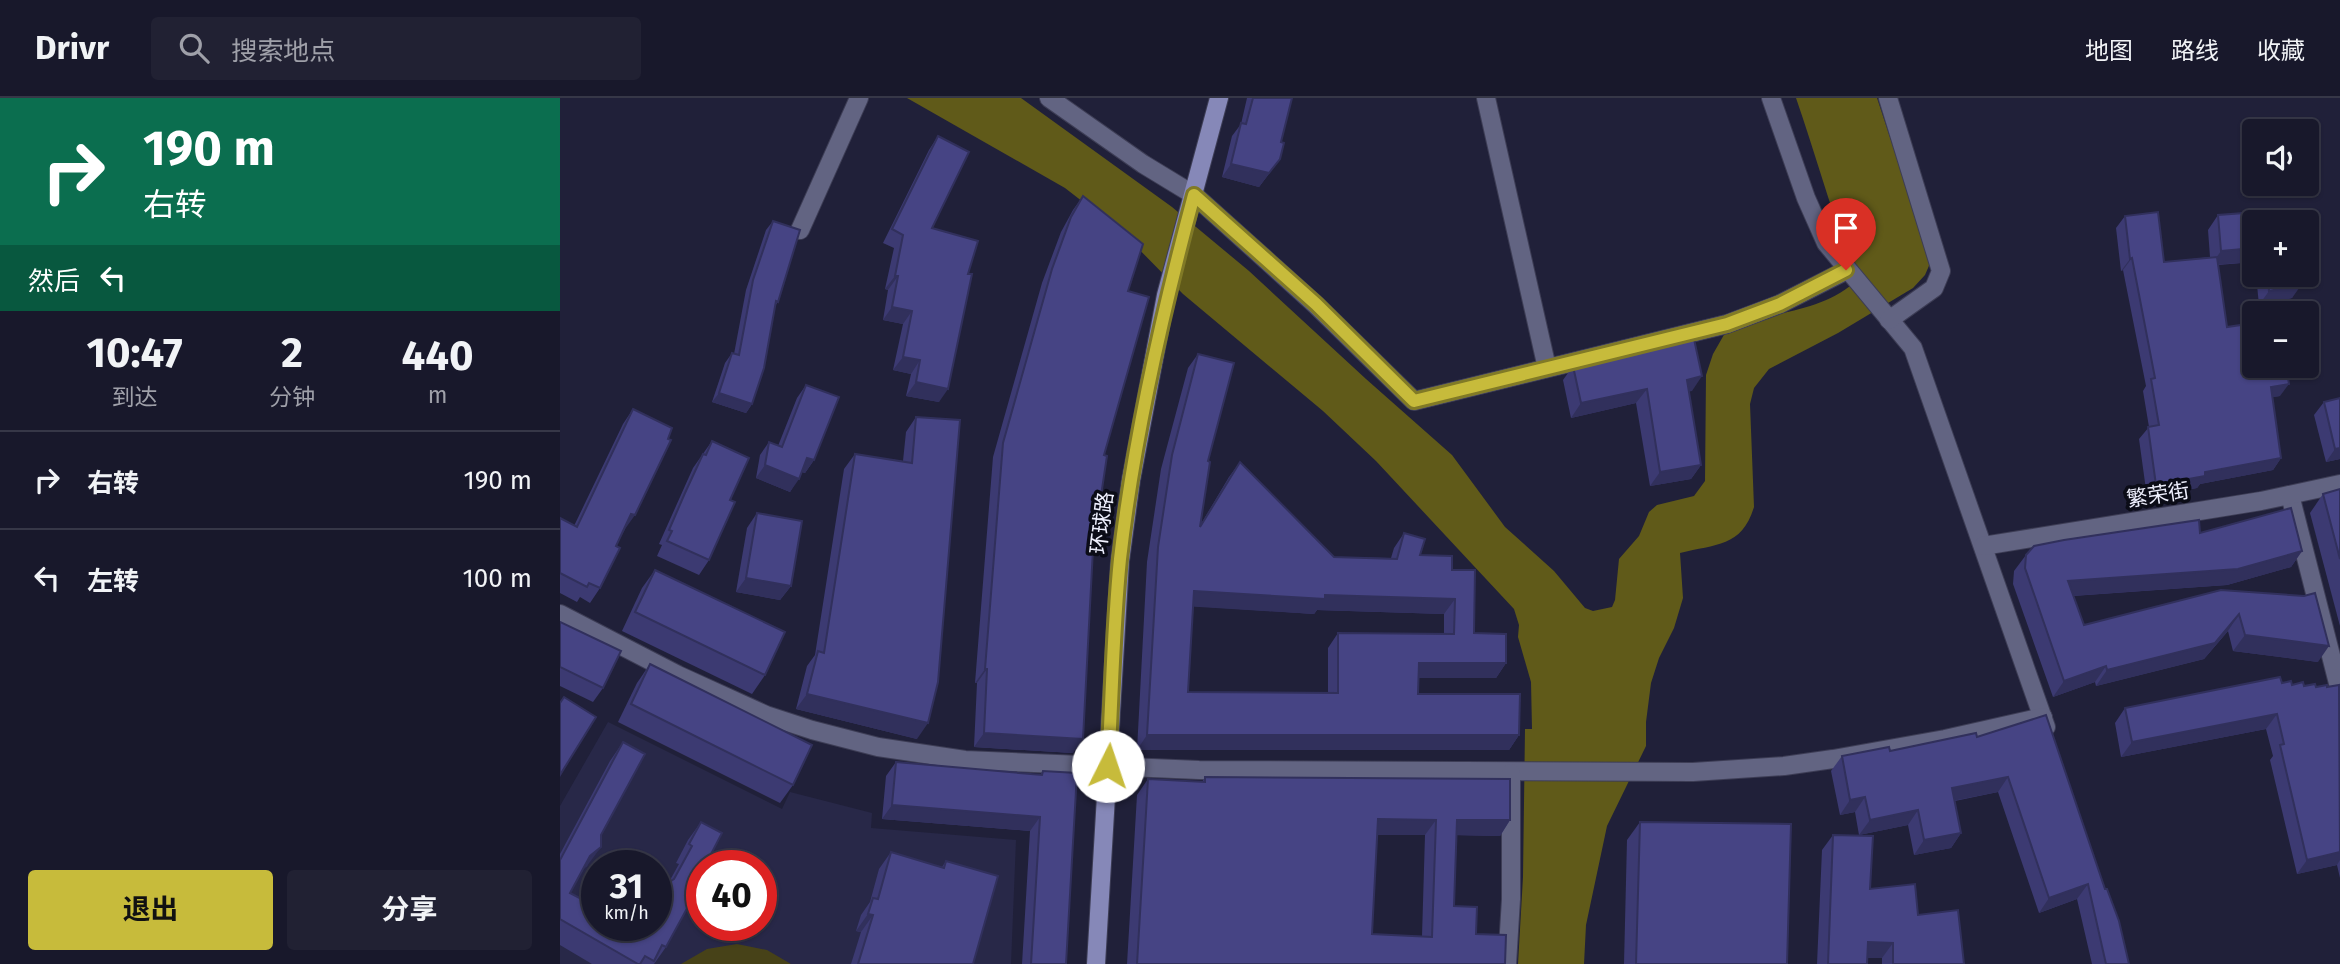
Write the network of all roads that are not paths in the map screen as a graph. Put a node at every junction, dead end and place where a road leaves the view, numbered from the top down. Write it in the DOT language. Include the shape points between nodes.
graph roads {
  1 [pos="859,98"];
  2 [pos="1049,98"];
  3 [pos="1219,98"];
  4 [pos="1486,98"];
  5 [pos="1771,98"];
  6 [pos="1888,98"];
  7 [pos="1193,200"];
  8 [pos="800,230"];
  9 [pos="1849,273"];
  10 [pos="1887,317"];
  11 [pos="1547,369"];
  12 [pos="2340,484"];
  13 [pos="2290,495"];
  14 [pos="1983,546"];
  15 [pos="560,614"];
  16 [pos="2340,691"];
  17 [pos="2043,717"];
  18 [pos="2050,739"];
  19 [pos="1108,766"];
  20 [pos="1514,773"];
  21 [pos="1096,964"];
  22 [pos="1507,964"];
  1 -- 8 [label="street"];
  2 -- 7 [label="street"];
  3 -- 7 [label="street, 环球路"];
  4 -- 11 [label="street"];
  5 -- 9 [label="street" via="1826,243"];
  6 -- 10 [label="street" via="1941,271 1934,288"];
  7 -- 11 [label="street" via="1316,304 1414,401"];
  7 -- 19 [label="street, 环球路" via="1167,295 1131,480 1120,561"];
  9 -- 10 [label="street"];
  9 -- 11 [label="street" via="1727,324"];
  10 -- 14 [label="street" via="1913,348"];
  12 -- 13 [label="street, 繁荣街"];
  13 -- 14 [label="street, 繁荣街"];
  13 -- 16 [label="street"];
  14 -- 17 [label="street"];
  15 -- 19 [label="street" via="678,675 766,715 812,730 933,757"];
  17 -- 18 [label="street"];
  17 -- 20 [label="street" via="1833,760 1734,770"];
  19 -- 20 [label="street"];
  19 -- 21 [label="street, 环球路"];
  20 -- 22 [label="street"];
}
